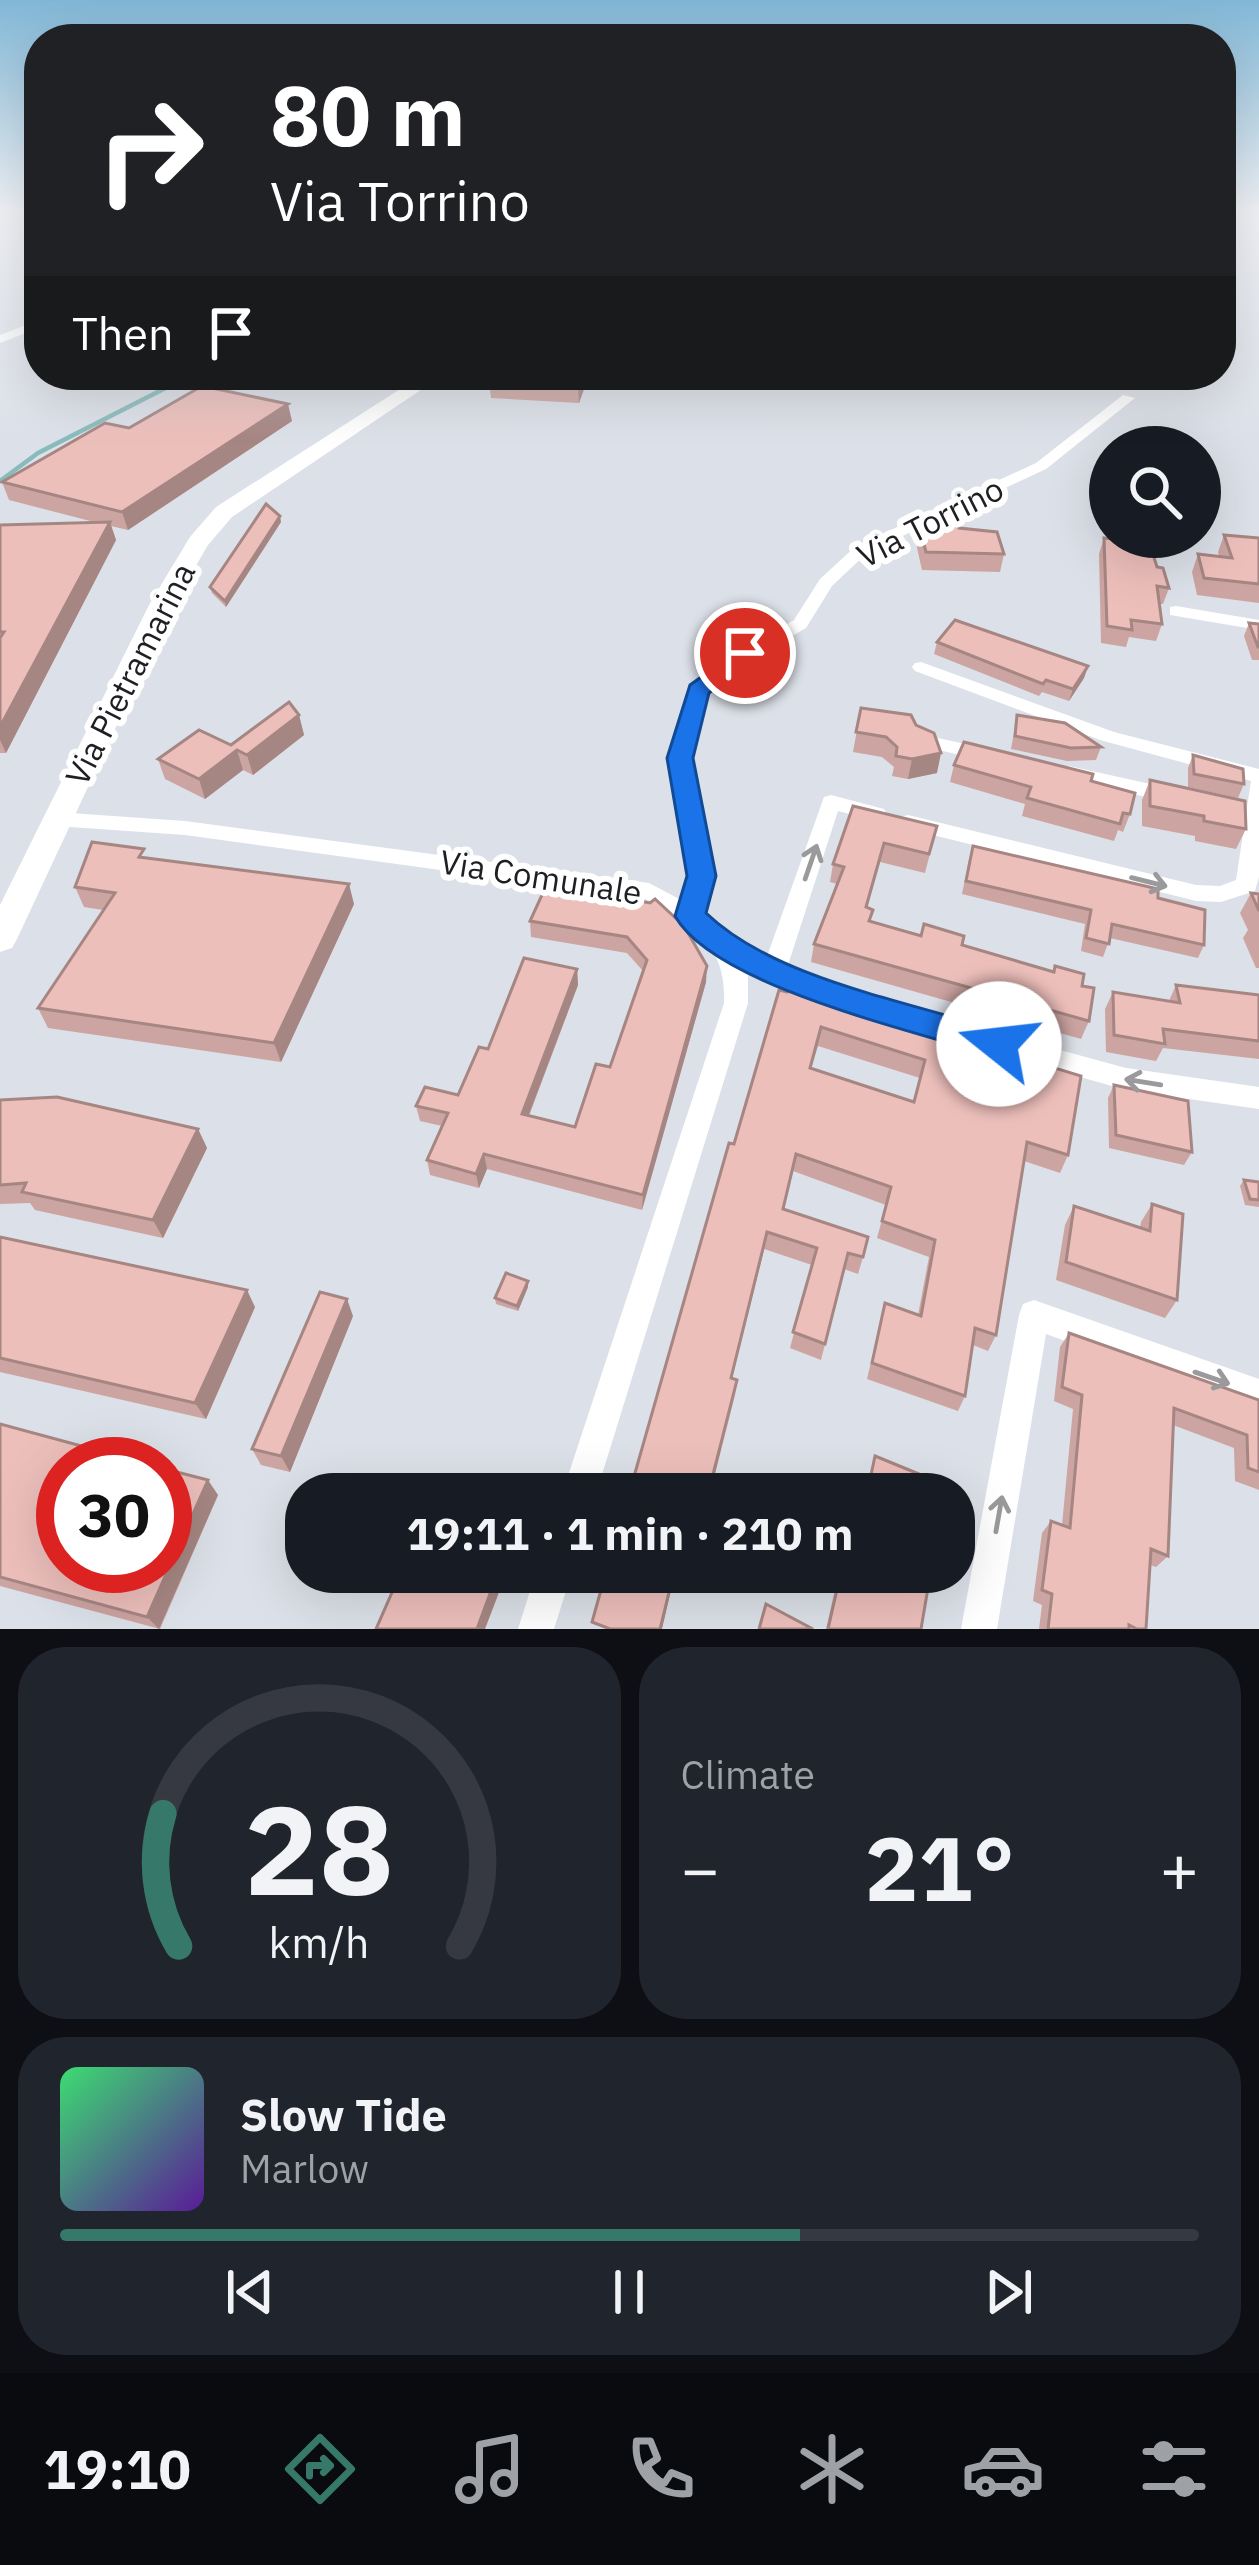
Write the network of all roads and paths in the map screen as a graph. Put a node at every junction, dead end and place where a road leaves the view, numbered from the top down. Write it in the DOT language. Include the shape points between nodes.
graph roads {
  1 [pos="411,390"];
  2 [pos="1128,398"];
  3 [pos="1176,611"];
  4 [pos="1259,625"];
  5 [pos="921,668"];
  6 [pos="924,742"];
  7 [pos="1012,761"];
  8 [pos="1057,770"];
  9 [pos="1259,776"];
  10 [pos="1259,785"];
  11 [pos="1190,799"];
  12 [pos="56,819"];
  13 [pos="690,916"];
  14 [pos="0,940"];
  15 [pos="724,949"];
  16 [pos="773,973"];
  17 [pos="1259,1099"];
  18 [pos="1259,1395"];
  19 [pos="586,1473"];
  20 [pos="547,1593"];
  21 [pos="536,1629"];
  22 [pos="979,1629"];
  1 -- 12 [label="main road, Via Pietramarina" via="224,512 198,542"];
  2 -- 13 [label="street, Via Torrino" via="1042,466 862,549 826,583 800,624 698,690 680,758 701,876"];
  3 -- 4 [label="street"];
  5 -- 9 [label="street" via="1107,736"];
  6 -- 7 [label="street"];
  8 -- 11 [label="street"];
  16 -- 10 [label="street, one-way" via="831,802 1221,894 1247,885 1245,811"];
  12 -- 13 [label="street, Via Comunale" via="566,878 649,891"];
  12 -- 14 [label="main road, Via Pietramarina"];
  13 -- 15 [label="street, Via Comunale"];
  15 -- 16 [label="street, Via Comunale"];
  15 -- 19 [label="street" via="736,973 736,1003"];
  17 -- 16 [label="street, Via Comunale, one-way" via="1126,1079"];
  22 -- 18 [label="street, one-way" via="1034,1315"];
  20 -- 21 [label="street"];
}
